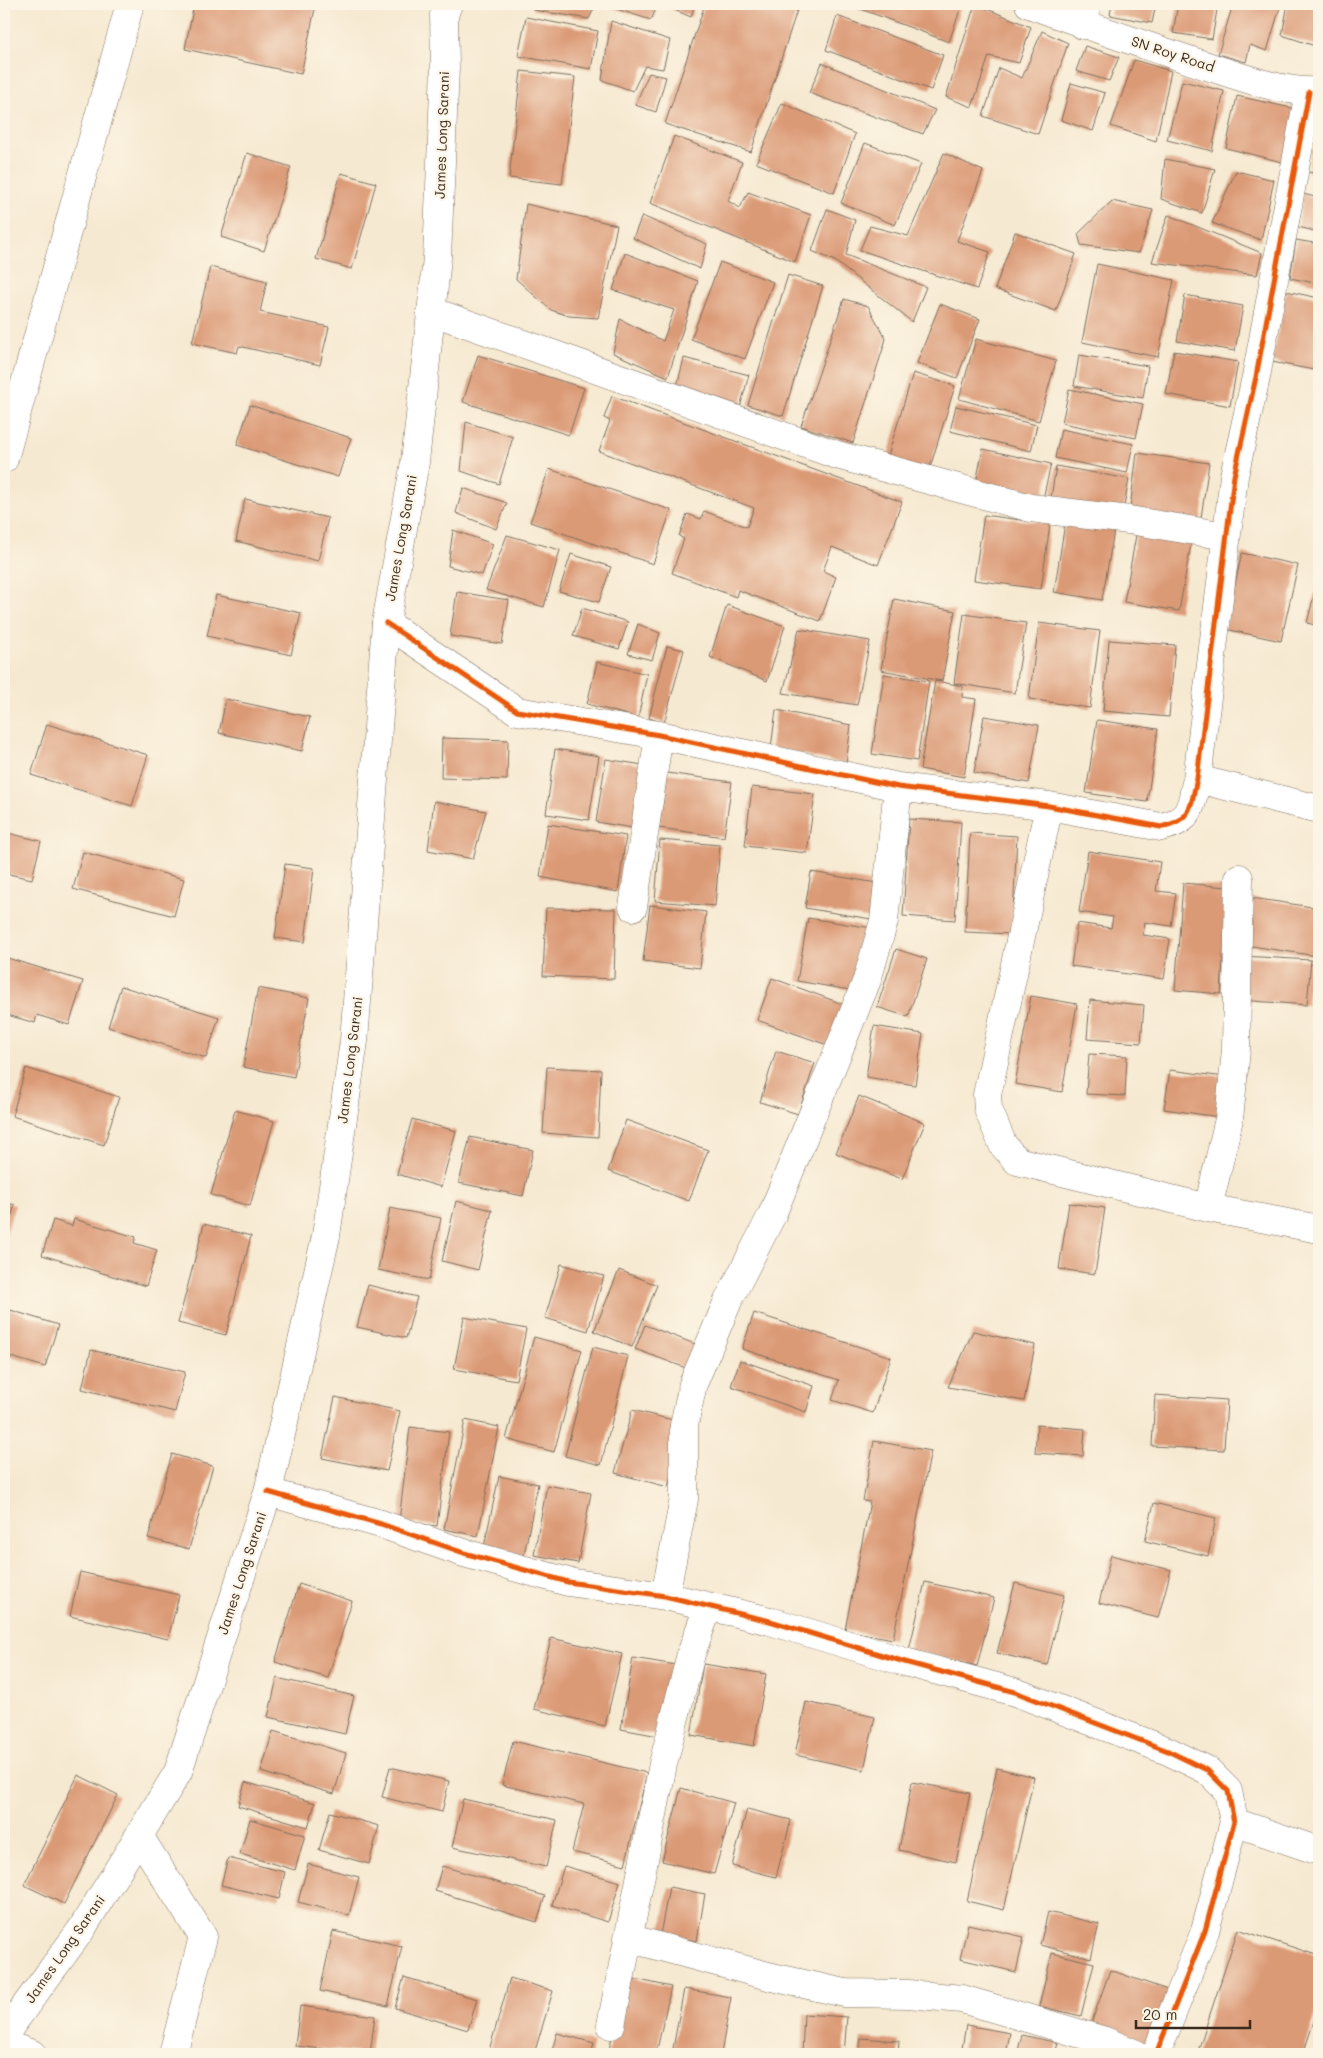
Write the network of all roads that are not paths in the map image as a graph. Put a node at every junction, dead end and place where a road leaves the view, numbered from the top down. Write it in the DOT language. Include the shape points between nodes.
graph roads {
  1 [pos="130,4"];
  2 [pos="1029,4"];
  3 [pos="443,8"];
  4 [pos="1085,14"];
  5 [pos="1314,92"];
  6 [pos="431,311"];
  7 [pos="4,459"];
  8 [pos="1226,536"];
  9 [pos="386,622"];
  10 [pos="659,735"];
  11 [pos="1197,779"];
  12 [pos="898,787"];
  13 [pos="1050,806"];
  14 [pos="1319,810"];
  15 [pos="1239,878"];
  16 [pos="633,907"];
  17 [pos="1208,1208"];
  18 [pos="1319,1229"];
  19 [pos="268,1492"];
  20 [pos="665,1596"];
  21 [pos="708,1607"];
  22 [pos="1234,1822"];
  23 [pos="139,1836"];
  24 [pos="1319,1851"];
  25 [pos="628,1938"];
  26 [pos="610,2024"];
  27 [pos="4,2035"];
  28 [pos="4,2044"];
  29 [pos="32,2054"];
  30 [pos="173,2054"];
  31 [pos="1136,2054"];
  32 [pos="1156,2054"];
  1 -- 7 [label="street"];
  2 -- 4 [label="street, SN Roy Road"];
  3 -- 6 [label="street, James Long Sarani" via="445,67"];
  4 -- 5 [label="street, SN Roy Road" via="1252,81"];
  5 -- 8 [label="street" via="1234,476"];
  6 -- 8 [label="street" via="837,455 1031,508"];
  6 -- 9 [label="street, James Long Sarani" via="415,462"];
  8 -- 11 [label="street"];
  9 -- 10 [label="street" via="517,712"];
  9 -- 19 [label="street, James Long Sarani" via="354,1041 326,1236"];
  10 -- 12 [label="street"];
  10 -- 16 [label="street"];
  11 -- 13 [label="street" via="1189,812 1176,824 1161,827"];
  11 -- 14 [label="street"];
  12 -- 13 [label="street"];
  12 -- 20 [label="street" via="884,921 867,980 772,1215 728,1300 693,1384 684,1425 684,1498"];
  13 -- 17 [label="street" via="987,1095 988,1109 1003,1145 1017,1160"];
  15 -- 17 [label="street" via="1234,1069 1229,1119"];
  17 -- 18 [label="street"];
  19 -- 20 [label="street" via="568,1582"];
  19 -- 23 [label="street, James Long Sarani" via="178,1772"];
  20 -- 21 [label="street"];
  21 -- 22 [label="street" via="770,1621 1016,1692 1168,1751 1207,1770 1228,1791"];
  21 -- 25 [label="street" via="691,1654 663,1764"];
  22 -- 24 [label="street"];
  22 -- 32 [label="street" via="1205,1931"];
  23 -- 27 [label="street, James Long Sarani" via="81,1930"];
  23 -- 30 [label="street" via="203,1938"];
  25 -- 26 [label="street"];
  25 -- 31 [label="street" via="845,1993 962,1999 1104,2041"];
  28 -- 29 [label="street"];
}
